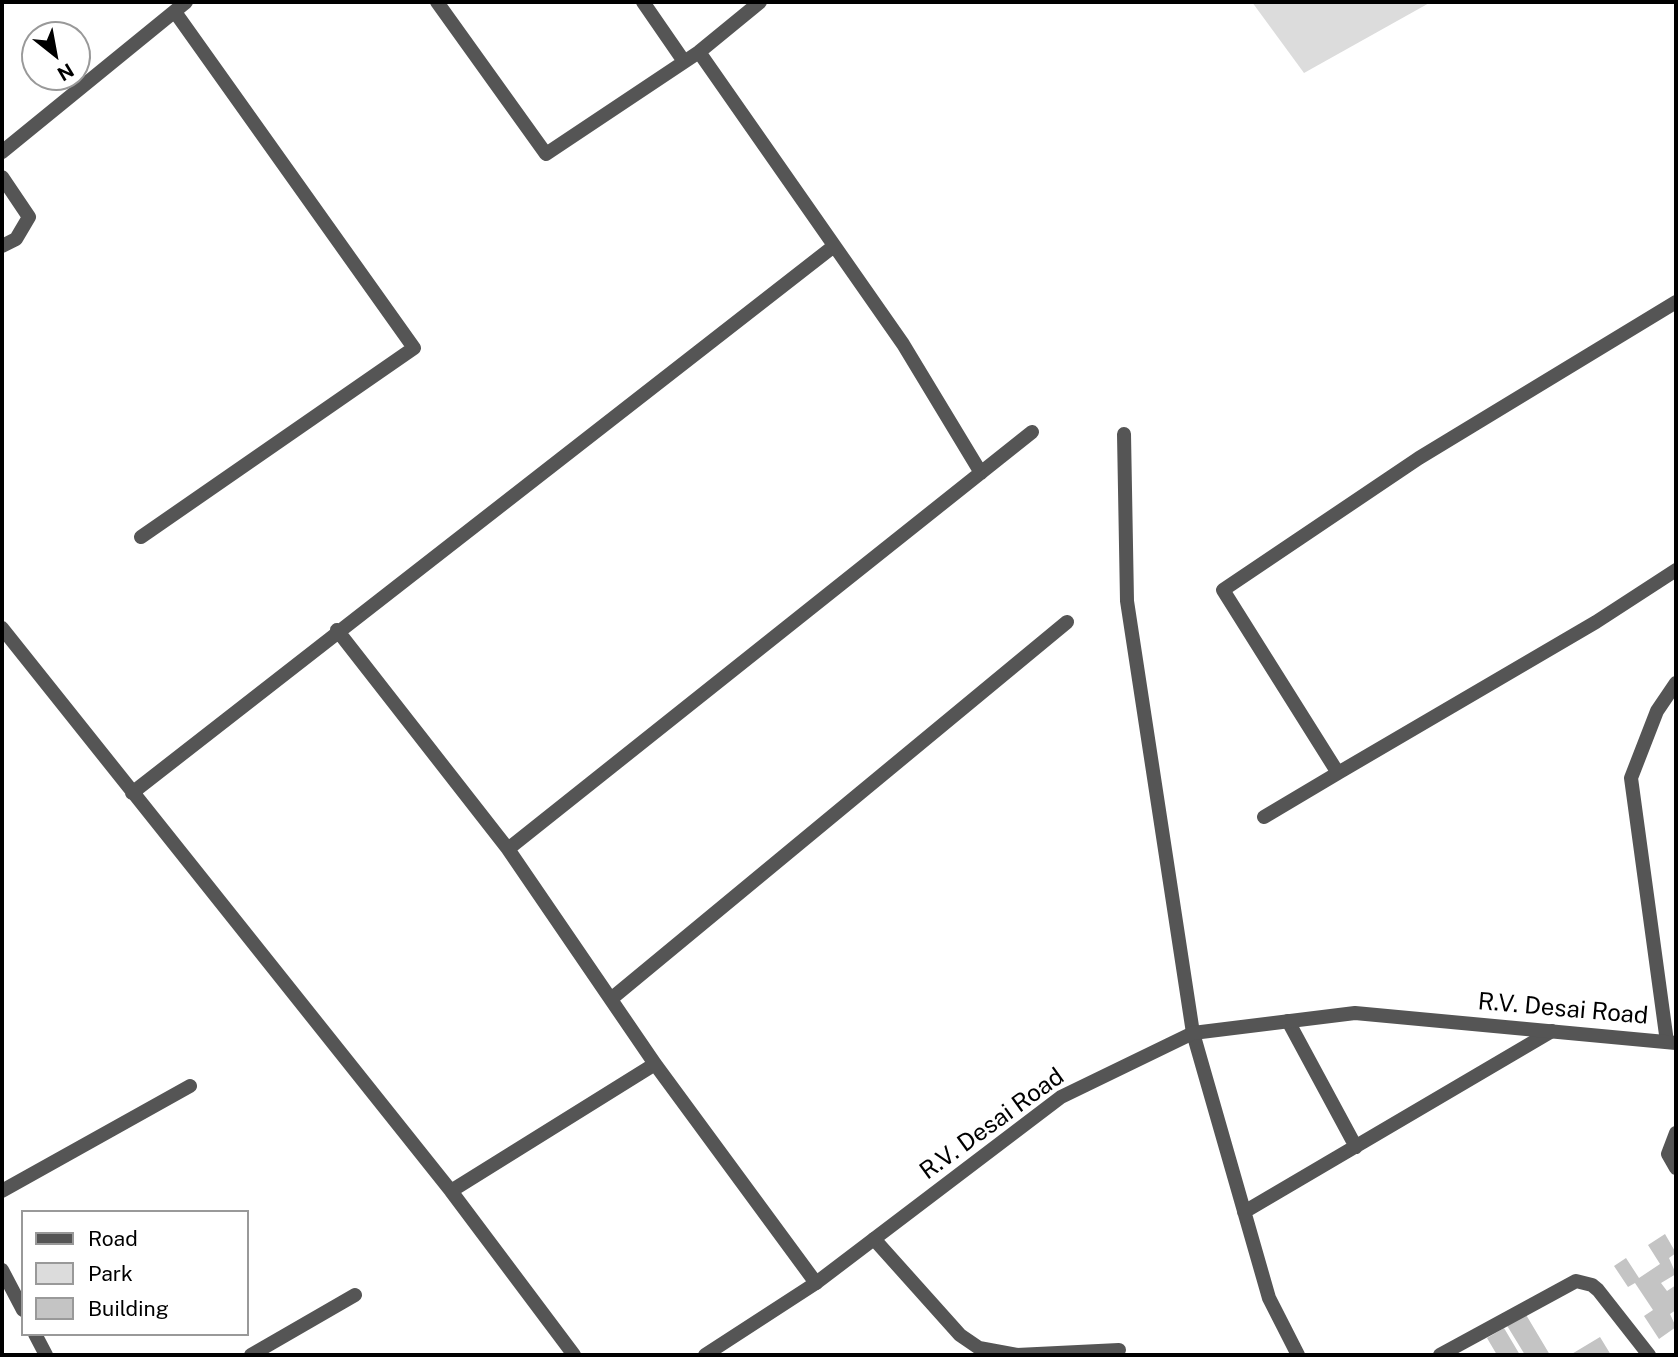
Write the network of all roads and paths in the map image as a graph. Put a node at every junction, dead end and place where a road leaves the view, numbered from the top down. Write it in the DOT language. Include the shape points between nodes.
graph roads {
  1 [pos="437,2"];
  2 [pos="643,2"];
  3 [pos="760,2"];
  4 [pos="181,7"];
  5 [pos="699,52"];
  6 [pos="683,60"];
  7 [pos="2,152"];
  8 [pos="2,177"];
  9 [pos="2,246"];
  10 [pos="834,246"];
  11 [pos="1676,302"];
  12 [pos="1032,432"];
  13 [pos="1124,434"];
  14 [pos="981,473"];
  15 [pos="141,537"];
  16 [pos="1676,570"];
  17 [pos="1067,622"];
  18 [pos="2,628"];
  19 [pos="337,630"];
  20 [pos="1676,683"];
  21 [pos="1338,773"];
  22 [pos="132,793"];
  23 [pos="1264,817"];
  24 [pos="508,849"];
  25 [pos="611,999"];
  26 [pos="1288,1021"];
  27 [pos="1552,1031"];
  28 [pos="1192,1033"];
  29 [pos="1672,1042"];
  30 [pos="655,1064"];
  31 [pos="190,1086"];
  32 [pos="1676,1133"];
  33 [pos="1356,1147"];
  34 [pos="1676,1168"];
  35 [pos="2,1191"];
  36 [pos="451,1191"];
  37 [pos="1244,1212"];
  38 [pos="874,1239"];
  39 [pos="2,1270"];
  40 [pos="816,1283"];
  41 [pos="355,1295"];
  42 [pos="21,1306"];
  43 [pos="36,1336"];
  44 [pos="1119,1349"];
  45 [pos="46,1355"];
  46 [pos="251,1355"];
  47 [pos="574,1355"];
  48 [pos="707,1355"];
  49 [pos="1298,1355"];
  50 [pos="1440,1355"];
  51 [pos="1649,1355"];
  1 -- 6 [label="street" via="546,154"];
  2 -- 6 [label="street"];
  3 -- 5 [label="street"];
  4 -- 7 [label="street"];
  4 -- 15 [label="street" via="414,348"];
  5 -- 6 [label="street"];
  5 -- 10 [label="street"];
  8 -- 9 [label="street" via="29,217 16,239"];
  10 -- 14 [label="street" via="903,344"];
  10 -- 19 [label="street"];
  11 -- 21 [label="street" via="1419,458 1223,590"];
  12 -- 14 [label="street"];
  13 -- 28 [label="street" via="1127,601"];
  14 -- 24 [label="street"];
  16 -- 21 [label="street"];
  17 -- 25 [label="street"];
  18 -- 22 [label="street"];
  19 -- 22 [label="street"];
  19 -- 24 [label="street"];
  20 -- 29 [label="street" via="1657,711 1631,778"];
  21 -- 23 [label="street"];
  22 -- 36 [label="street"];
  24 -- 25 [label="street"];
  25 -- 30 [label="street"];
  26 -- 27 [label="street, R.V. Desai Road" via="1355,1013"];
  26 -- 28 [label="street, R.V. Desai Road"];
  26 -- 33 [label="street"];
  27 -- 29 [label="street, R.V. Desai Road"];
  27 -- 33 [label="street"];
  28 -- 37 [label="street"];
  28 -- 38 [label="street, R.V. Desai Road" via="1061,1097"];
  30 -- 36 [label="street"];
  30 -- 40 [label="street"];
  31 -- 35 [label="street"];
  32 -- 34 [label="street" via="1668,1154"];
  33 -- 37 [label="street"];
  36 -- 47 [label="street"];
  37 -- 49 [label="street" via="1269,1298"];
  38 -- 40 [label="street, R.V. Desai Road"];
  38 -- 44 [label="street" via="960,1335 979,1348 1017,1355"];
  39 -- 42 [label="street"];
  40 -- 48 [label="street, R.V. Desai Road"];
  41 -- 46 [label="street"];
  43 -- 45 [label="street"];
  50 -- 51 [label="street" via="1576,1281 1598,1290"];
}
